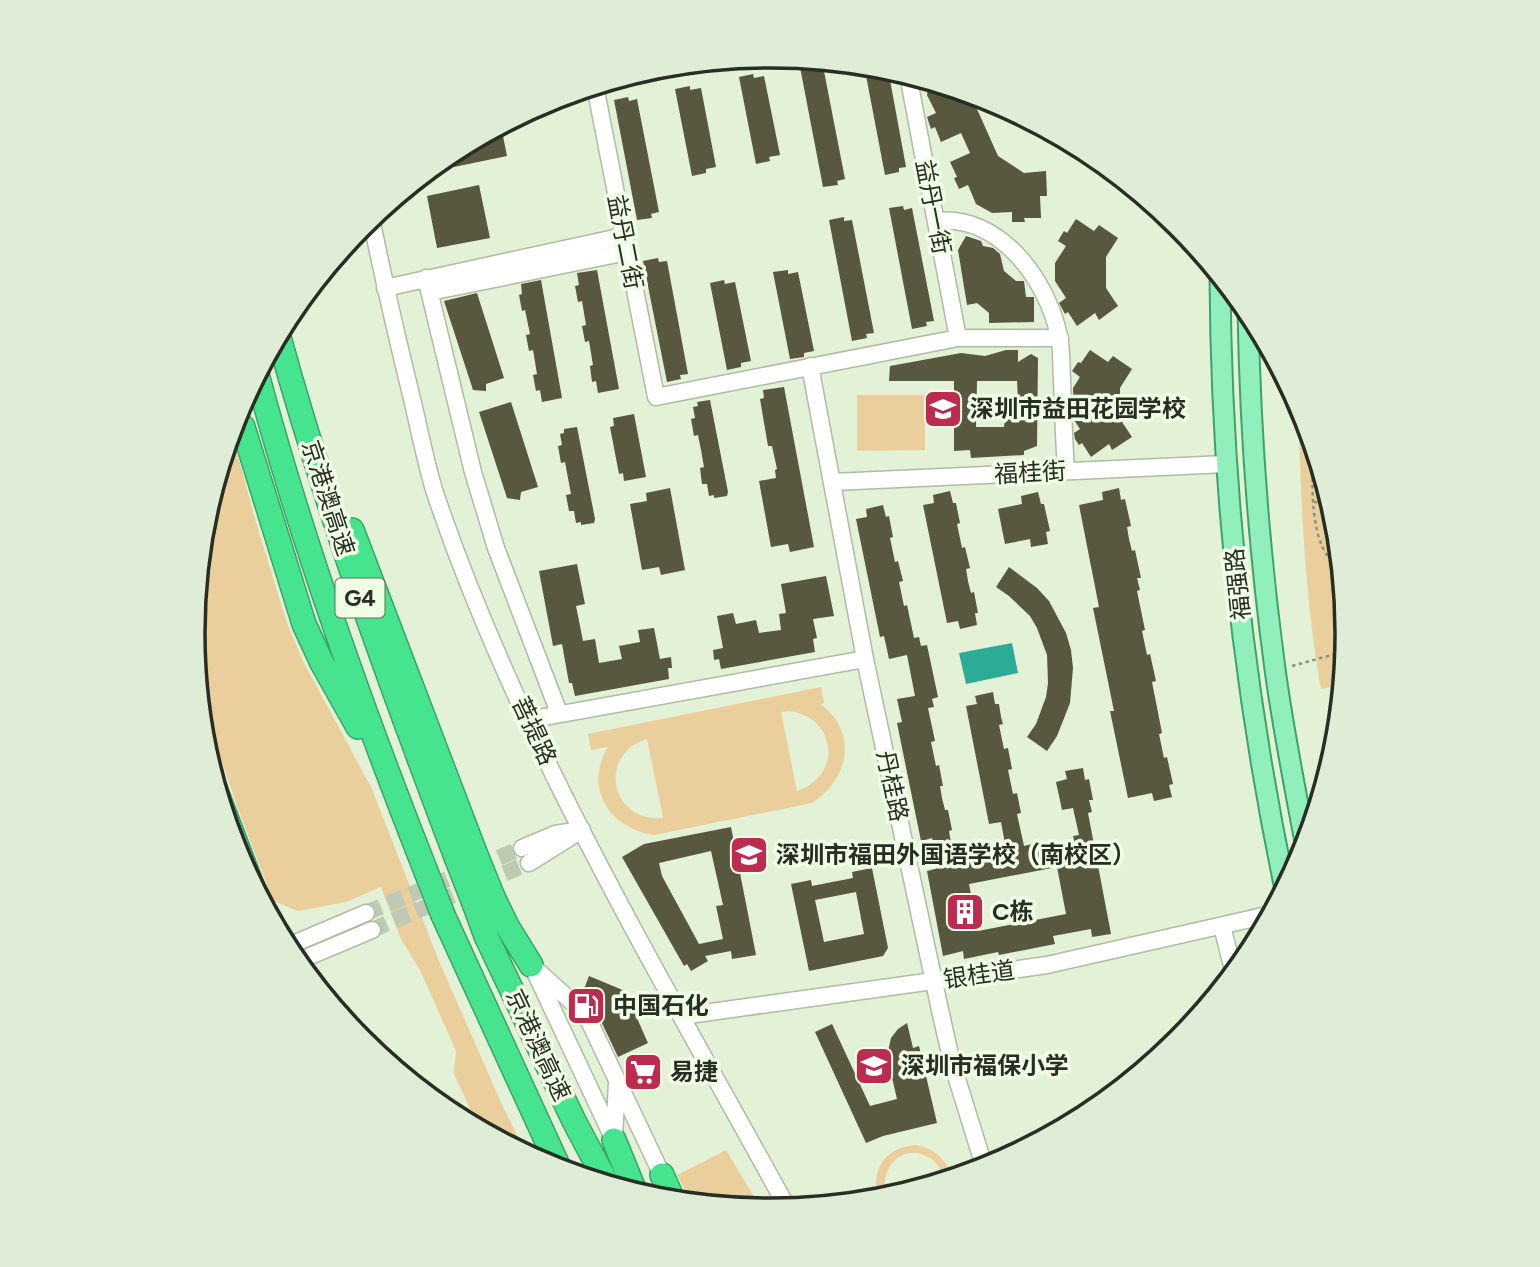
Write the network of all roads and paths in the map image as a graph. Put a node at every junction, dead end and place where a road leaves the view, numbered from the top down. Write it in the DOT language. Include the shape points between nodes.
graph roads {
  1 [pos="910,87"];
  2 [pos="597,96"];
  3 [pos="936,221"];
  4 [pos="374,231"];
  5 [pos="626,244"];
  6 [pos="428,285"];
  7 [pos="385,288"];
  8 [pos="1220,292"];
  9 [pos="1249,333"];
  10 [pos="958,338"];
  11 [pos="1060,338"];
  12 [pos="282,348"];
  13 [pos="810,366"];
  14 [pos="261,387"];
  15 [pos="243,431"];
  16 [pos="1226,464"];
  17 [pos="1066,471"];
  18 [pos="1314,479"];
  19 [pos="833,482"];
  20 [pos="1314,502"];
  21 [pos="1319,502"];
  22 [pos="1330,559"];
  23 [pos="1334,654"];
  24 [pos="865,659"];
  25 [pos="1276,671"];
  26 [pos="559,713"];
  27 [pos="528,720"];
  28 [pos="397,797"];
  29 [pos="1302,823"];
  30 [pos="582,830"];
  31 [pos="526,855"];
  32 [pos="1282,873"];
  33 [pos="483,900"];
  34 [pos="366,913"];
  35 [pos="1259,917"];
  36 [pos="1222,926"];
  37 [pos="372,930"];
  38 [pos="297,943"];
  39 [pos="307,957"];
  40 [pos="1231,961"];
  41 [pos="531,965"];
  42 [pos="933,981"];
  43 [pos="682,1016"];
  44 [pos="616,1078"];
  45 [pos="614,1140"];
  46 [pos="553,1156"];
  47 [pos="981,1158"];
  48 [pos="601,1173"];
  49 [pos="662,1175"];
  50 [pos="631,1181"];
  51 [pos="668,1189"];
  52 [pos="782,1199"];
  1 -- 3 [label="street, 益丹一街"];
  2 -- 5 [label="street, 益丹二街"];
  3 -- 10 [label="street, 益丹一街"];
  3 -- 11 [label="street" via="966,222 987,230 1008,247 1026,266 1051,309"];
  4 -- 7 [label="street, 菩提路"];
  5 -- 6 [label="street"];
  5 -- 13 [label="street, 益丹二街" via="656,397"];
  6 -- 7 [label="street"];
  6 -- 26 [label="street" via="495,548"];
  7 -- 27 [label="street, 菩提路" via="435,491 477,604"];
  8 -- 16 [label="main road, 福强路"];
  9 -- 25 [label="main road, 福强路" via="1253,460"];
  10 -- 11 [label="street"];
  10 -- 13 [label="street"];
  11 -- 17 [label="street"];
  12 -- 33 [label="highway, bridge" via="296,399 368,567"];
  13 -- 19 [label="street, 丹桂路"];
  14 -- 28 [label="highway, 京港澳高速 / G4" via="358,695"];
  15 -- 28 [label="highway" via="304,624"];
  16 -- 17 [label="street, 福桂街"];
  16 -- 32 [label="main road, 福强路" via="1253,719"];
  17 -- 19 [label="street, 福桂街"];
  18 -- 20 [label="path"];
  19 -- 24 [label="street, 丹桂路"];
  20 -- 21 [label="path"];
  20 -- 22 [label="path" via="1315,530"];
  23 -- 25 [label="path"];
  24 -- 26 [label="street"];
  24 -- 42 [label="street, 丹桂路"];
  25 -- 29 [label="main road, 福强路"];
  26 -- 27 [label="street"];
  27 -- 30 [label="street, 菩提路"];
  28 -- 46 [label="highway, 京港澳高速 / G4, bridge" via="443,915"];
  30 -- 31 [label="street" via="555,834"];
  30 -- 43 [label="street, 菩提路"];
  33 -- 41 [label="highway" via="507,926"];
  33 -- 48 [label="highway, 京港澳高速" via="486,936"];
  34 -- 38 [label="street"];
  35 -- 36 [label="street, 银桂道"];
  36 -- 40 [label="street"];
  36 -- 42 [label="street, 银桂道" via="1073,961"];
  37 -- 39 [label="street"];
  41 -- 44 [label="street" via="587,1018"];
  41 -- 45 [label="street"];
  42 -- 43 [label="street, 银桂道"];
  42 -- 47 [label="street, 丹桂路"];
  43 -- 52 [label="street, 菩提路"];
  44 -- 45 [label="street"];
  44 -- 49 [label="street"];
  45 -- 50 [label="highway"];
  49 -- 51 [label="highway"];
}
